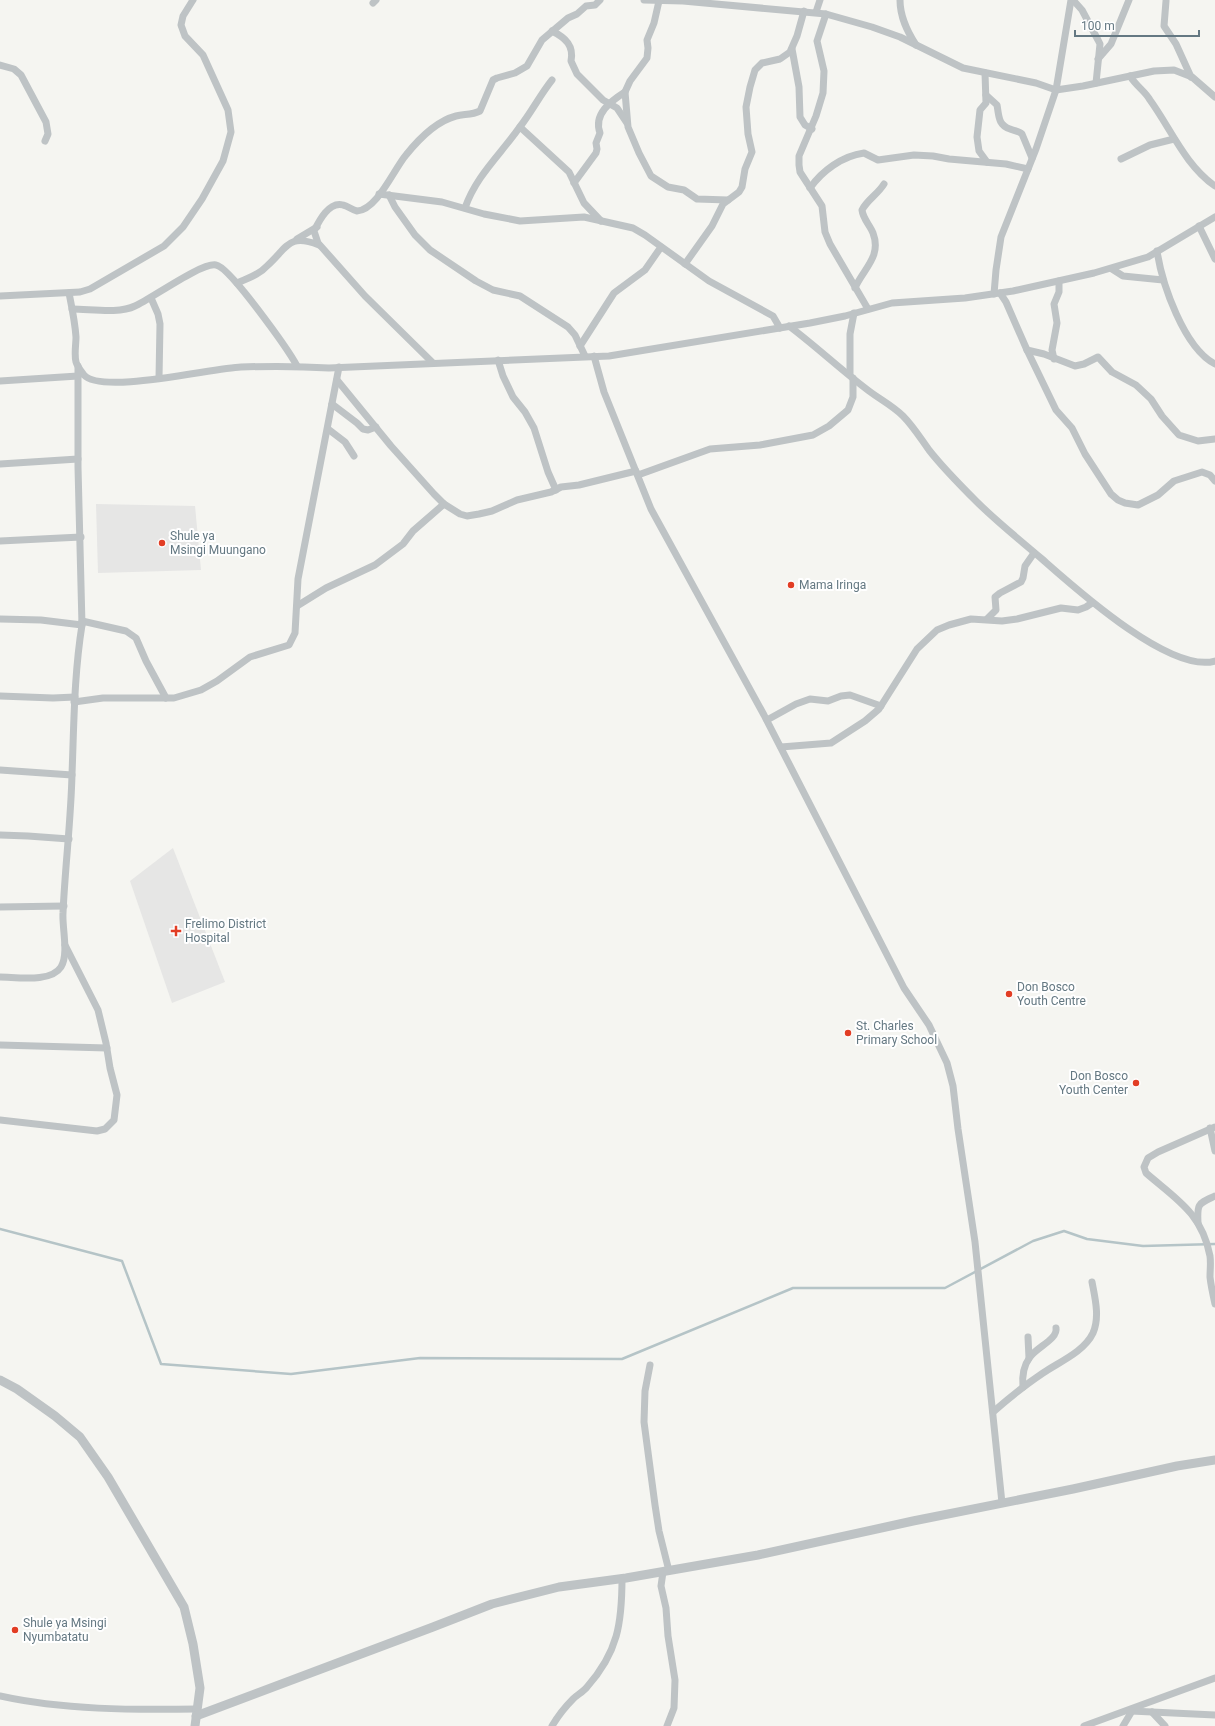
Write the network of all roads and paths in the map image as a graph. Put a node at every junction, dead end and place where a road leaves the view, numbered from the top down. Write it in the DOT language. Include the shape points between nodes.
graph roads {
  1 [pos="193,0"];
  2 [pos="600,0"];
  3 [pos="644,0"];
  4 [pos="651,0"];
  5 [pos="820,0"];
  6 [pos="900,0"];
  7 [pos="1129,0"];
  8 [pos="659,1"];
  9 [pos="1070,1"];
  10 [pos="1166,1"];
  11 [pos="724,2"];
  12 [pos="753,3"];
  13 [pos="804,11"];
  14 [pos="816,12"];
  15 [pos="826,14"];
  16 [pos="552,32"];
  17 [pos="916,45"];
  18 [pos="792,48"];
  19 [pos="1098,59"];
  20 [pos="0,65"];
  21 [pos="985,73"];
  22 [pos="1130,76"];
  23 [pos="1191,77"];
  24 [pos="552,80"];
  25 [pos="1096,83"];
  26 [pos="1056,90"];
  27 [pos="625,92"];
  28 [pos="986,95"];
  29 [pos="1215,97"];
  30 [pos="610,104"];
  31 [pos="627,123"];
  32 [pos="520,127"];
  33 [pos="812,129"];
  34 [pos="1174,138"];
  35 [pos="45,141"];
  36 [pos="1032,158"];
  37 [pos="1121,159"];
  38 [pos="987,162"];
  39 [pos="1028,169"];
  40 [pos="574,183"];
  41 [pos="884,184"];
  42 [pos="1215,186"];
  43 [pos="810,188"];
  44 [pos="379,194"];
  45 [pos="389,195"];
  46 [pos="728,200"];
  47 [pos="465,208"];
  48 [pos="1215,217"];
  49 [pos="601,221"];
  50 [pos="1199,226"];
  51 [pos="316,227"];
  52 [pos="296,240"];
  53 [pos="319,245"];
  54 [pos="661,247"];
  55 [pos="1157,251"];
  56 [pos="1215,259"];
  57 [pos="685,264"];
  58 [pos="1112,269"];
  59 [pos="1164,280"];
  60 [pos="1060,281"];
  61 [pos="237,283"];
  62 [pos="855,288"];
  63 [pos="69,293"];
  64 [pos="997,293"];
  65 [pos="0,296"];
  66 [pos="150,298"];
  67 [pos="72,309"];
  68 [pos="868,309"];
  69 [pos="854,313"];
  70 [pos="789,326"];
  71 [pos="780,328"];
  72 [pos="580,346"];
  73 [pos="1027,350"];
  74 [pos="586,356"];
  75 [pos="594,356"];
  76 [pos="1054,359"];
  77 [pos="498,360"];
  78 [pos="433,363"];
  79 [pos="1215,364"];
  80 [pos="78,366"];
  81 [pos="297,366"];
  82 [pos="339,367"];
  83 [pos="78,376"];
  84 [pos="851,377"];
  85 [pos="159,378"];
  86 [pos="337,380"];
  87 [pos="0,381"];
  88 [pos="332,404"];
  89 [pos="376,427"];
  90 [pos="328,429"];
  91 [pos="1215,439"];
  92 [pos="354,456"];
  93 [pos="78,458"];
  94 [pos="0,464"];
  95 [pos="637,473"];
  96 [pos="1215,481"];
  97 [pos="556,490"];
  98 [pos="444,504"];
  99 [pos="81,537"];
  100 [pos="0,542"];
  101 [pos="1034,553"];
  102 [pos="1092,603"];
  103 [pos="297,606"];
  104 [pos="0,619"];
  105 [pos="987,619"];
  106 [pos="82,623"];
  107 [pos="1215,661"];
  108 [pos="0,696"];
  109 [pos="166,698"];
  110 [pos="74,700"];
  111 [pos="880,706"];
  112 [pos="767,720"];
  113 [pos="781,747"];
  114 [pos="0,770"];
  115 [pos="72,775"];
  116 [pos="0,835"];
  117 [pos="68,839"];
  118 [pos="64,906"];
  119 [pos="0,907"];
  120 [pos="64,944"];
  121 [pos="0,977"];
  122 [pos="0,1045"];
  123 [pos="107,1048"];
  124 [pos="0,1120"];
  125 [pos="1212,1127"];
  126 [pos="1215,1151"];
  127 [pos="1215,1196"];
  128 [pos="1198,1226"];
  129 [pos="1092,1282"];
  130 [pos="1215,1304"];
  131 [pos="1056,1328"];
  132 [pos="1028,1337"];
  133 [pos="1029,1359"];
  134 [pos="650,1365"];
  135 [pos="0,1380"];
  136 [pos="1023,1387"];
  137 [pos="993,1412"];
  138 [pos="1215,1460"];
  139 [pos="1002,1503"];
  140 [pos="666,1571"];
  141 [pos="622,1578"];
  142 [pos="1215,1678"];
  143 [pos="0,1696"];
  144 [pos="1130,1711"];
  145 [pos="196,1712"];
  146 [pos="1152,1712"];
  147 [pos="1215,1716"];
  148 [pos="195,1726"];
  149 [pos="552,1726"];
  150 [pos="667,1726"];
  151 [pos="1084,1726"];
  152 [pos="1122,1726"];
  153 [pos="1165,1726"];
  1 -- 63 [label="street" via="183,16 181,25 185,36 203,55 228,110 231,132 223,161 183,227 164,246 99,285"];
  2 -- 16 [label="street" via="595,5 586,6"];
  3 -- 4 [label="street"];
  4 -- 8 [label="street"];
  5 -- 14 [label="street"];
  6 -- 17 [label="street" via="902,19"];
  7 -- 19 [label="street" via="1111,44"];
  8 -- 11 [label="street"];
  8 -- 27 [label="street" via="647,40 647,58"];
  9 -- 19 [label="street" via="1082,10 1098,40"];
  9 -- 26 [label="street"];
  10 -- 23 [label="street" via="1164,26 1176,44"];
  11 -- 12 [label="street"];
  12 -- 13 [label="street"];
  13 -- 14 [label="street"];
  13 -- 18 [label="street"];
  14 -- 15 [label="street"];
  15 -- 17 [label="street" via="872,27"];
  15 -- 33 [label="street" via="817,41 824,71 822,93"];
  16 -- 30 [label="street" via="563,38 572,50 571,61 577,74"];
  16 -- 44 [label="street" via="539,44 527,66 493,80 480,111 456,116 443,122 415,145"];
  17 -- 21 [label="street" via="963,68"];
  18 -- 33 [label="street" via="800,87 800,117 805,125"];
  18 -- 46 [label="street" via="780,59 762,63 755,70 746,107 751,157 745,169 742,188"];
  19 -- 25 [label="street"];
  20 -- 35 [label="street" via="14,69 21,75 46,122 48,134"];
  21 -- 26 [label="street" via="1036,83"];
  21 -- 28 [label="street"];
  22 -- 23 [label="street" via="1168,70"];
  22 -- 25 [label="street"];
  22 -- 34 [label="street" via="1134,84 1149,98"];
  23 -- 29 [label="street"];
  24 -- 32 [label="street"];
  25 -- 26 [label="street"];
  26 -- 36 [label="street"];
  27 -- 30 [label="street"];
  27 -- 31 [label="street"];
  28 -- 36 [label="street" via="997,105 1000,121 1006,127 1022,134"];
  28 -- 38 [label="street" via="985,105 980,110 977,137 979,151"];
  30 -- 31 [label="street" via="617,108"];
  30 -- 40 [label="street" via="599,118 600,134 596,143 596,153"];
  31 -- 46 [label="street" via="651,176 673,189 684,190 697,199"];
  32 -- 40 [label="street" via="564,166"];
  32 -- 47 [label="street" via="479,178"];
  33 -- 43 [label="street" via="799,156 800,172"];
  34 -- 37 [label="street" via="1150,145"];
  34 -- 42 [label="street" via="1203,178"];
  36 -- 39 [label="street"];
  38 -- 39 [label="street"];
  38 -- 43 [label="street" via="914,155 878,160 864,153 827,169"];
  39 -- 64 [label="street" via="1001,237 996,270"];
  40 -- 49 [label="street" via="584,203"];
  41 -- 62 [label="street" via="862,210 873,232 874,248 870,265"];
  43 -- 62 [label="street" via="822,206 830,244"];
  44 -- 45 [label="street"];
  44 -- 51 [label="street" via="362,211 342,204 336,205 326,212"];
  45 -- 47 [label="street" via="442,202"];
  45 -- 72 [label="street" via="415,235 430,250 493,290 520,296 568,327"];
  46 -- 57 [label="street"];
  47 -- 49 [label="street" via="520,221 584,217"];
  48 -- 50 [label="street"];
  49 -- 54 [label="street" via="632,228"];
  50 -- 55 [label="street"];
  50 -- 56 [label="street"];
  51 -- 52 [label="street"];
  51 -- 53 [label="street" via="314,231"];
  52 -- 53 [label="street"];
  52 -- 61 [label="street" via="287,245 257,274"];
  53 -- 78 [label="street" via="365,296"];
  54 -- 57 [label="street"];
  54 -- 72 [label="street" via="645,270 614,293"];
  55 -- 58 [label="street" via="1148,257"];
  55 -- 59 [label="street"];
  57 -- 71 [label="street" via="709,281 773,316"];
  58 -- 59 [label="street" via="1122,276"];
  58 -- 60 [label="street"];
  59 -- 79 [label="street" via="1184,329 1198,350"];
  60 -- 64 [label="street"];
  60 -- 76 [label="street" via="1054,304 1057,323 1052,350"];
  61 -- 66 [label="street" via="223,268 211,265"];
  61 -- 81 [label="street" via="280,339"];
  62 -- 68 [label="street"];
  63 -- 65 [label="street"];
  63 -- 67 [label="street"];
  64 -- 68 [label="street" via="892,303"];
  64 -- 73 [label="street" via="1013,316"];
  66 -- 67 [label="street" via="134,307 116,310"];
  66 -- 85 [label="street" via="160,324"];
  67 -- 80 [label="street"];
  68 -- 69 [label="street"];
  69 -- 70 [label="street"];
  69 -- 84 [label="street" via="850,334"];
  70 -- 71 [label="street"];
  70 -- 84 [label="street"];
  71 -- 75 [label="street" via="609,356"];
  72 -- 74 [label="street"];
  73 -- 76 [label="street"];
  73 -- 96 [label="street" via="1056,410 1072,428 1085,454 1111,494 1118,500 1132,504 1144,503 1174,481 1202,472 1207,472"];
  74 -- 75 [label="street"];
  74 -- 77 [label="street"];
  75 -- 95 [label="street" via="604,392"];
  76 -- 91 [label="street" via="1076,366 1098,357 1112,372 1136,385 1151,399 1179,435 1198,441"];
  77 -- 78 [label="street"];
  77 -- 97 [label="street" via="513,397 534,428"];
  78 -- 82 [label="street"];
  80 -- 83 [label="street"];
  80 -- 85 [label="street" via="85,376 102,382"];
  81 -- 82 [label="street"];
  81 -- 85 [label="street" via="240,367"];
  82 -- 86 [label="street"];
  83 -- 87 [label="street"];
  83 -- 93 [label="street"];
  84 -- 95 [label="street" via="851,405 823,430 789,440 710,449"];
  84 -- 101 [label="street" via="905,418 930,451 977,502"];
  86 -- 88 [label="street"];
  86 -- 89 [label="street"];
  88 -- 89 [label="street" via="357,422 362,429"];
  88 -- 90 [label="street"];
  89 -- 98 [label="street"];
  90 -- 92 [label="street" via="340,437"];
  90 -- 103 [label="street" via="298,579"];
  93 -- 94 [label="street"];
  93 -- 99 [label="street"];
  95 -- 97 [label="street"];
  95 -- 112 [label="street" via="667,540"];
  97 -- 98 [label="street" via="518,500 492,511 467,516"];
  98 -- 103 [label="street" via="403,544 375,565 326,588"];
  99 -- 100 [label="street"];
  99 -- 106 [label="street"];
  101 -- 102 [label="street"];
  101 -- 105 [label="street" via="1024,566 1021,582 995,597 996,610"];
  102 -- 105 [label="street" via="1078,610 1061,608 1017,618"];
  102 -- 107 [label="street" via="1137,634 1183,658 1198,662"];
  103 -- 109 [label="street" via="295,633 289,645 250,657 201,690 186,696"];
  104 -- 106 [label="street"];
  105 -- 111 [label="street" via="971,619 937,630 917,649"];
  106 -- 109 [label="street" via="126,631 136,638"];
  106 -- 110 [label="street"];
  108 -- 110 [label="street"];
  109 -- 110 [label="street"];
  110 -- 115 [label="street"];
  111 -- 112 [label="street" via="850,695 828,701 810,699"];
  111 -- 113 [label="street" via="865,721 831,743"];
  112 -- 113 [label="street"];
  113 -- 137 [label="street" via="904,988 929,1025 947,1063 953,1086 975,1242"];
  114 -- 115 [label="street"];
  115 -- 117 [label="street"];
  116 -- 117 [label="street"];
  117 -- 118 [label="street"];
  118 -- 119 [label="street"];
  118 -- 120 [label="street"];
  120 -- 121 [label="street" via="64,959 61,968 55,973 39,978"];
  120 -- 123 [label="street" via="98,1010"];
  122 -- 123 [label="street"];
  123 -- 124 [label="street" via="117,1095 114,1120 105,1129 97,1131"];
  125 -- 126 [label="street"];
  125 -- 128 [label="street" via="1158,1152 1148,1158 1144,1167 1146,1173 1190,1211"];
  127 -- 128 [label="street" via="1198,1205"];
  128 -- 130 [label="street" via="1210,1257 1210,1277"];
  129 -- 136 [label="street" via="1096,1304 1093,1333 1078,1350"];
  131 -- 133 [label="street" via="1055,1336 1038,1347"];
  132 -- 133 [label="street"];
  133 -- 136 [label="street"];
  134 -- 140 [label="street" via="644,1391 644,1422"];
  135 -- 145 [label="street" via="55,1416 80,1437 108,1477 184,1608 200,1688"];
  136 -- 137 [label="street"];
  137 -- 139 [label="street"];
  138 -- 139 [label="street"];
  139 -- 140 [label="street" via="758,1555"];
  140 -- 141 [label="street"];
  140 -- 150 [label="street" via="661,1586 675,1680 674,1708"];
  141 -- 145 [label="street" via="559,1587 492,1604"];
  141 -- 149 [label="street" via="621,1618 609,1656 599,1673 558,1716"];
  142 -- 144 [label="street"];
  143 -- 145 [label="street" via="61,1705"];
  144 -- 146 [label="street"];
  144 -- 151 [label="street"];
  144 -- 152 [label="street"];
  145 -- 148 [label="street"];
  146 -- 147 [label="street"];
  146 -- 153 [label="street"];
}
